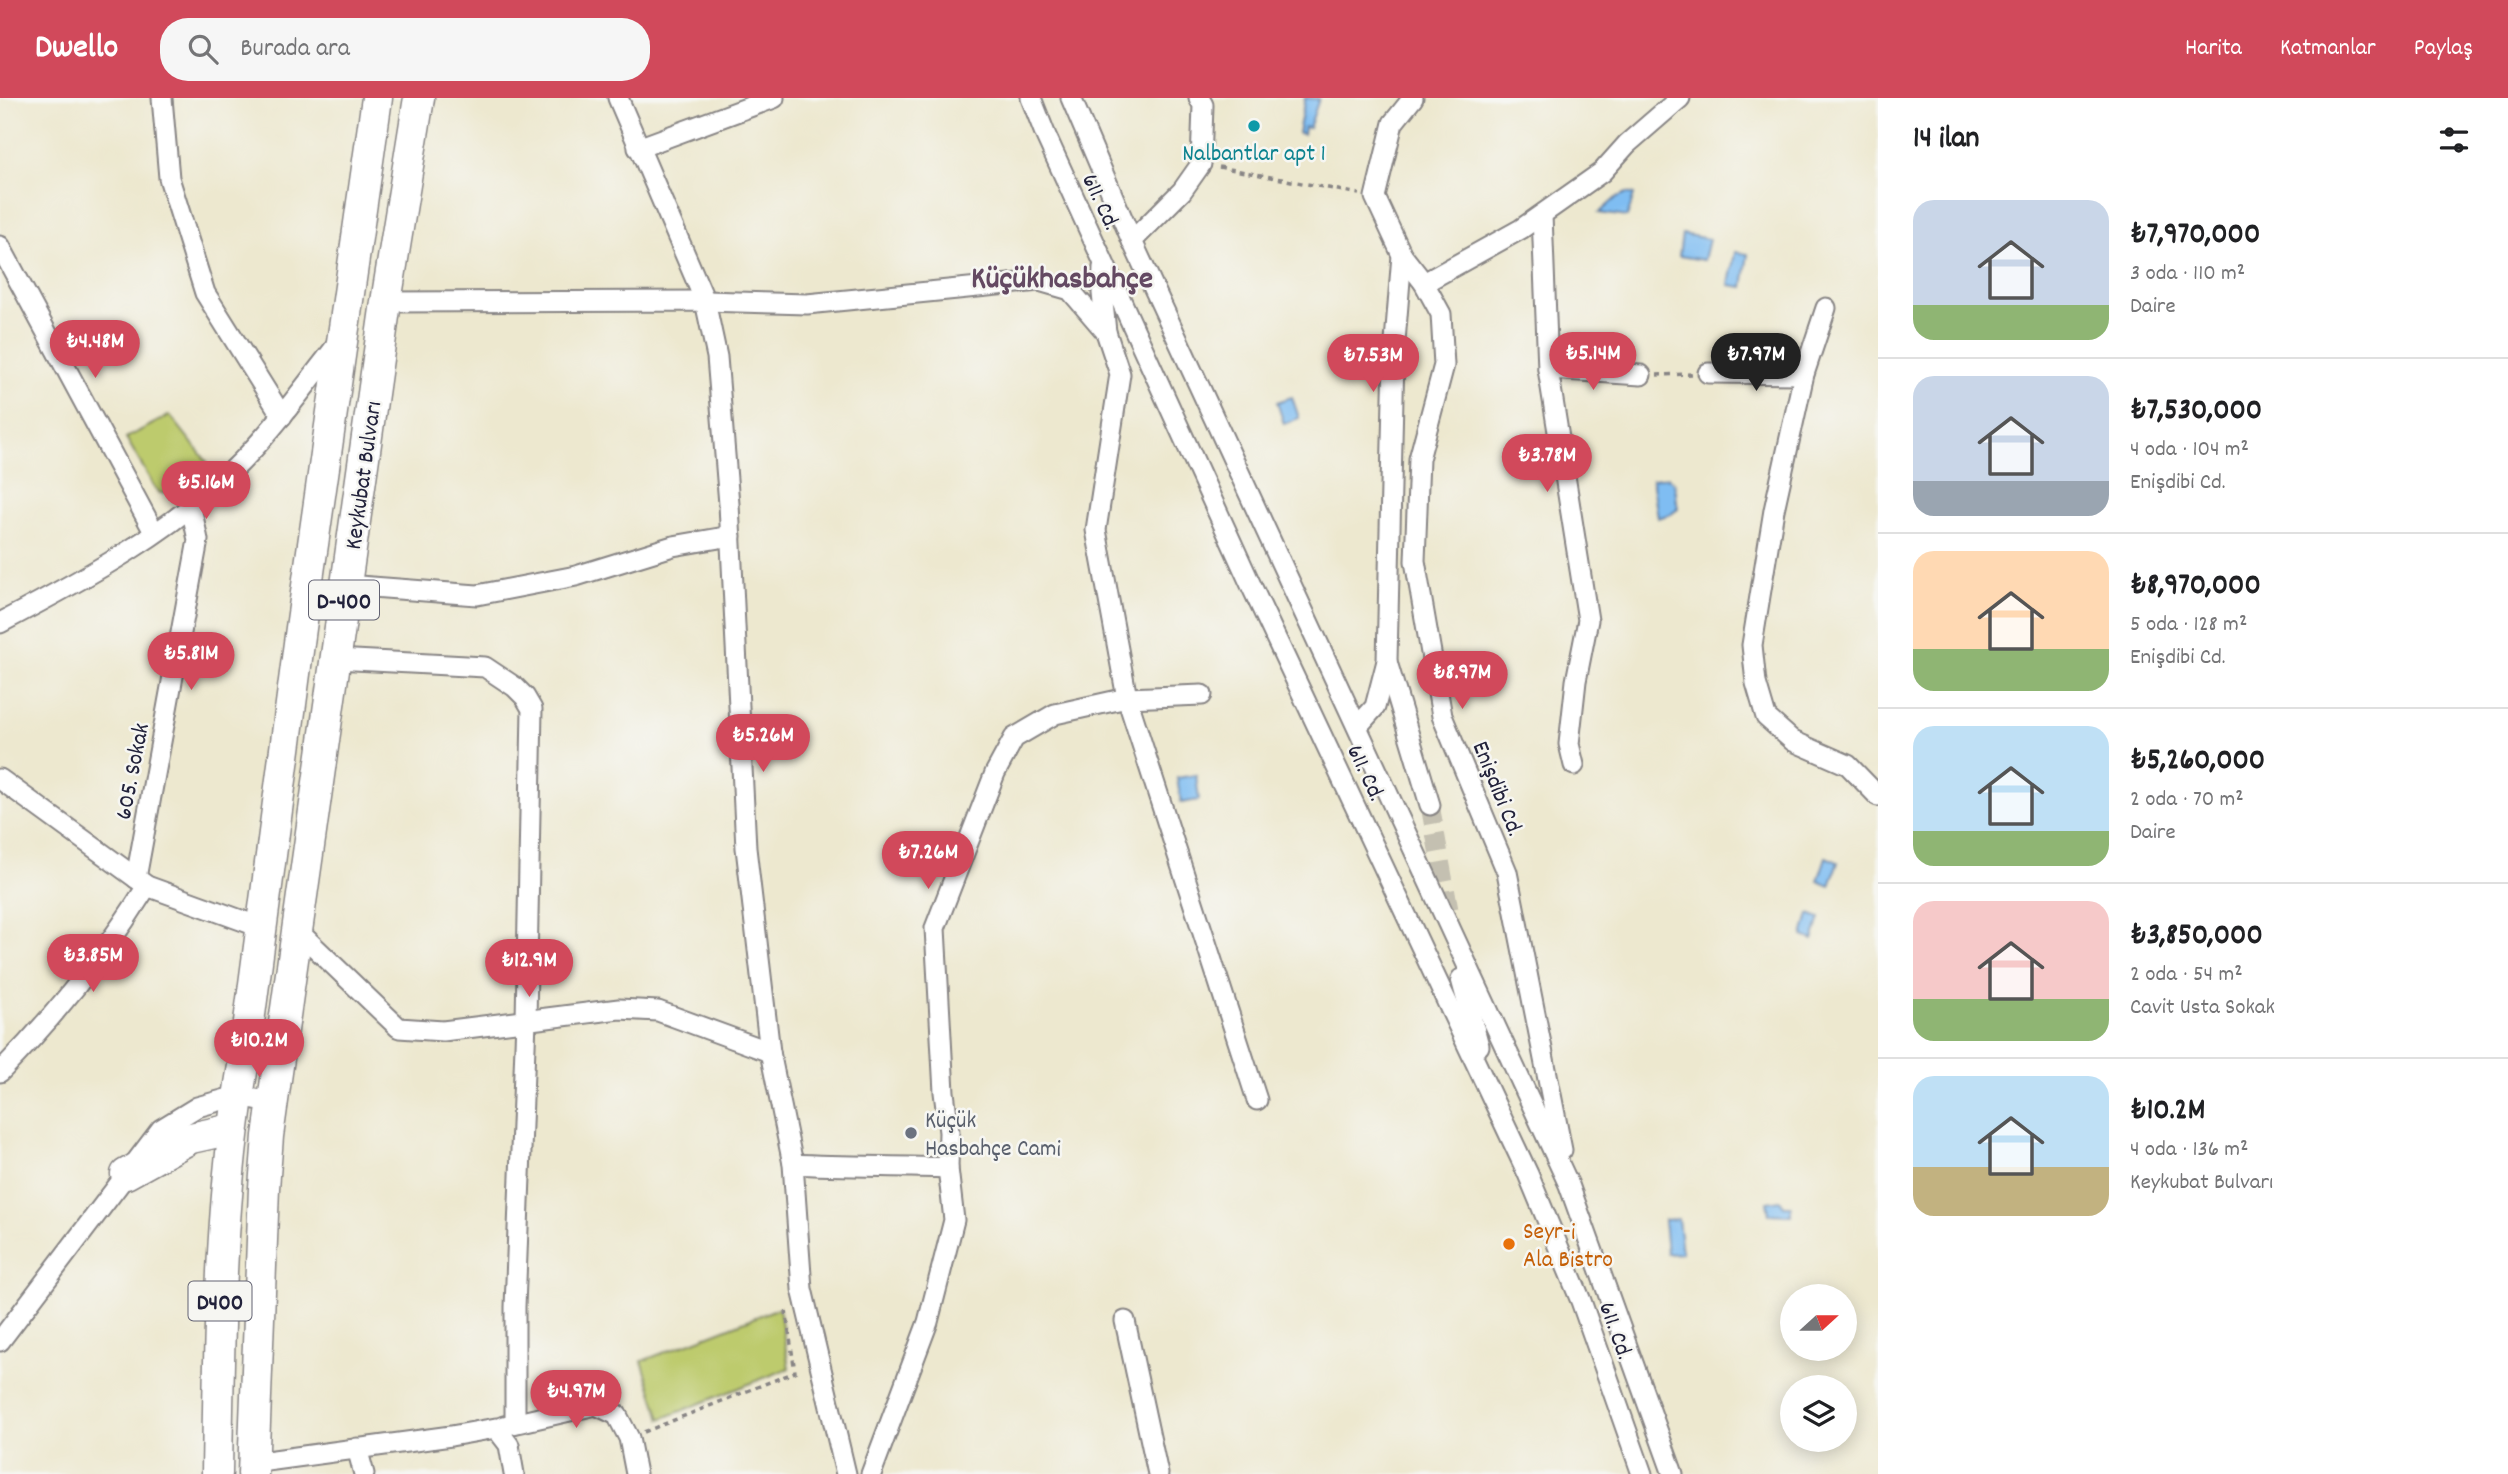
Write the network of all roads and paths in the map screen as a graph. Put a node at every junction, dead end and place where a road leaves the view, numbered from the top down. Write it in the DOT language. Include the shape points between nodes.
graph roads {
  1 [pos="162,98"];
  2 [pos="377,98"];
  3 [pos="419,98"];
  4 [pos="618,98"];
  5 [pos="774,98"];
  6 [pos="1031,98"];
  7 [pos="1072,98"];
  8 [pos="1199,98"];
  9 [pos="1413,98"];
  10 [pos="1679,98"];
  11 [pos="638,148"];
  12 [pos="1201,164"];
  13 [pos="1375,197"];
  14 [pos="1542,215"];
  15 [pos="1132,242"];
  16 [pos="0,246"];
  17 [pos="1402,255"];
  18 [pos="1103,262"];
  19 [pos="1424,283"];
  20 [pos="705,301"];
  21 [pos="386,302"];
  22 [pos="1826,308"];
  23 [pos="1106,332"];
  24 [pos="344,336"];
  25 [pos="1548,369"];
  26 [pos="1708,373"];
  27 [pos="1804,374"];
  28 [pos="1641,375"];
  29 [pos="282,416"];
  30 [pos="191,507"];
  31 [pos="154,532"];
  32 [pos="731,536"];
  33 [pos="346,584"];
  34 [pos="0,623"];
  35 [pos="336,659"];
  36 [pos="1387,661"];
  37 [pos="1202,695"];
  38 [pos="1127,698"];
  39 [pos="1358,726"];
  40 [pos="1574,765"];
  41 [pos="0,779"];
  42 [pos="1878,796"];
  43 [pos="1430,805"];
  44 [pos="141,882"];
  45 [pos="260,927"];
  46 [pos="297,930"];
  47 [pos="1461,979"];
  48 [pos="526,1020"];
  49 [pos="770,1052"];
  50 [pos="0,1072"];
  51 [pos="1493,1095"];
  52 [pos="237,1096"];
  53 [pos="1256,1100"];
  54 [pos="272,1102"];
  55 [pos="233,1129"];
  56 [pos="268,1136"];
  57 [pos="793,1164"];
  58 [pos="948,1168"];
  59 [pos="126,1174"];
  60 [pos="1569,1185"];
  61 [pos="786,1306"];
  62 [pos="1125,1321"];
  63 [pos="0,1341"];
  64 [pos="505,1425"];
  65 [pos="629,1438"];
  66 [pos="357,1448"];
  67 [pos="252,1469"];
  68 [pos="217,1474"];
  69 [pos="364,1474"];
  70 [pos="514,1474"];
  71 [pos="636,1474"];
  72 [pos="846,1474"];
  73 [pos="871,1474"];
  74 [pos="1158,1474"];
  75 [pos="1642,1474"];
  76 [pos="1673,1474"];
  1 -- 29 [label="street" via="169,177 205,293"];
  2 -- 24 [label="highway, Keykubat Bulvarı / D-400"];
  3 -- 21 [label="highway, Keykubat Bulvarı / D-400"];
  4 -- 11 [label="street"];
  5 -- 11 [label="street"];
  6 -- 18 [label="street, 611. Cd."];
  7 -- 15 [label="street, 611. Cd."];
  8 -- 12 [label="street" via="1203,105"];
  9 -- 13 [label="street" via="1393,123"];
  10 -- 14 [label="street" via="1602,172"];
  11 -- 20 [label="street"];
  12 -- 13 [label="path"];
  12 -- 15 [label="street" via="1182,191"];
  13 -- 17 [label="street, Enişdibi Cd."];
  14 -- 19 [label="street"];
  14 -- 25 [label="street"];
  15 -- 39 [label="street, 611. Cd."];
  16 -- 31 [label="street"];
  17 -- 19 [label="street, Enişdibi Cd."];
  17 -- 36 [label="street, Enişdibi Cd." via="1394,354"];
  18 -- 23 [label="street"];
  18 -- 51 [label="street, 611. Cd."];
  19 -- 60 [label="street, Enişdibi Cd." via="1441,314 1444,365 1419,459 1415,561 1442,716 1507,872"];
  20 -- 21 [label="street"];
  20 -- 23 [label="street" via="807,304 1039,281 1070,290"];
  20 -- 32 [label="street" via="717,357"];
  21 -- 33 [label="highway, Keykubat Bulvarı / D-400"];
  22 -- 27 [label="street"];
  23 -- 38 [label="street" via="1120,373 1096,530"];
  24 -- 29 [label="street"];
  24 -- 45 [label="highway, Keykubat Bulvarı / D-400"];
  25 -- 28 [label="street"];
  25 -- 40 [label="street" via="1588,620 1570,731"];
  26 -- 27 [label="street"];
  26 -- 28 [label="path"];
  27 -- 42 [label="street" via="1754,631 1756,682 1766,717 1793,741 1848,765"];
  29 -- 30 [label="street" via="241,462"];
  30 -- 31 [label="street"];
  30 -- 44 [label="street, 605. Sokak" via="198,540"];
  31 -- 34 [label="street" via="74,585"];
  32 -- 33 [label="street" via="673,546 576,576 477,595"];
  32 -- 49 [label="street" via="746,848"];
  33 -- 35 [label="highway, Keykubat Bulvarı / D-400"];
  35 -- 46 [label="highway, Keykubat Bulvarı / D-400"];
  35 -- 48 [label="street" via="485,667 515,687 532,709"];
  36 -- 39 [label="street, Enişdibi Cd." via="1375,707"];
  36 -- 43 [label="street"];
  37 -- 38 [label="street"];
  38 -- 53 [label="street"];
  38 -- 58 [label="street" via="1055,714 1014,738 995,773 935,928"];
  39 -- 60 [label="street, 611. Cd."];
  41 -- 44 [label="street"];
  44 -- 45 [label="street"];
  44 -- 50 [label="street" via="122,926 31,1041"];
  45 -- 52 [label="highway, Keykubat Bulvarı / D-400"];
  46 -- 48 [label="street" via="399,1028 443,1031"];
  46 -- 54 [label="highway, Keykubat Bulvarı / D-400"];
  47 -- 51 [label="street"];
  48 -- 49 [label="street" via="619,1009 658,1012"];
  48 -- 64 [label="street"];
  49 -- 57 [label="street"];
  51 -- 75 [label="street, 611. Cd." via="1581,1301"];
  52 -- 54 [label="street"];
  52 -- 55 [label="highway, D-400"];
  52 -- 59 [label="street" via="197,1107 161,1129"];
  54 -- 56 [label="highway, D-400"];
  55 -- 56 [label="street"];
  55 -- 59 [label="highway" via="191,1138"];
  55 -- 68 [label="highway, D400" via="220,1293"];
  56 -- 67 [label="highway, D-400"];
  57 -- 58 [label="street"];
  57 -- 72 [label="street" via="802,1289"];
  58 -- 73 [label="street" via="954,1220 951,1233 928,1322"];
  59 -- 63 [label="street"];
  60 -- 76 [label="street, 611. Cd."];
  61 -- 65 [label="path" via="795,1372"];
  62 -- 74 [label="street"];
  64 -- 65 [label="street" via="596,1405 617,1415"];
  64 -- 66 [label="street"];
  64 -- 70 [label="street"];
  65 -- 71 [label="street"];
  66 -- 67 [label="street"];
  66 -- 69 [label="street"];
}
